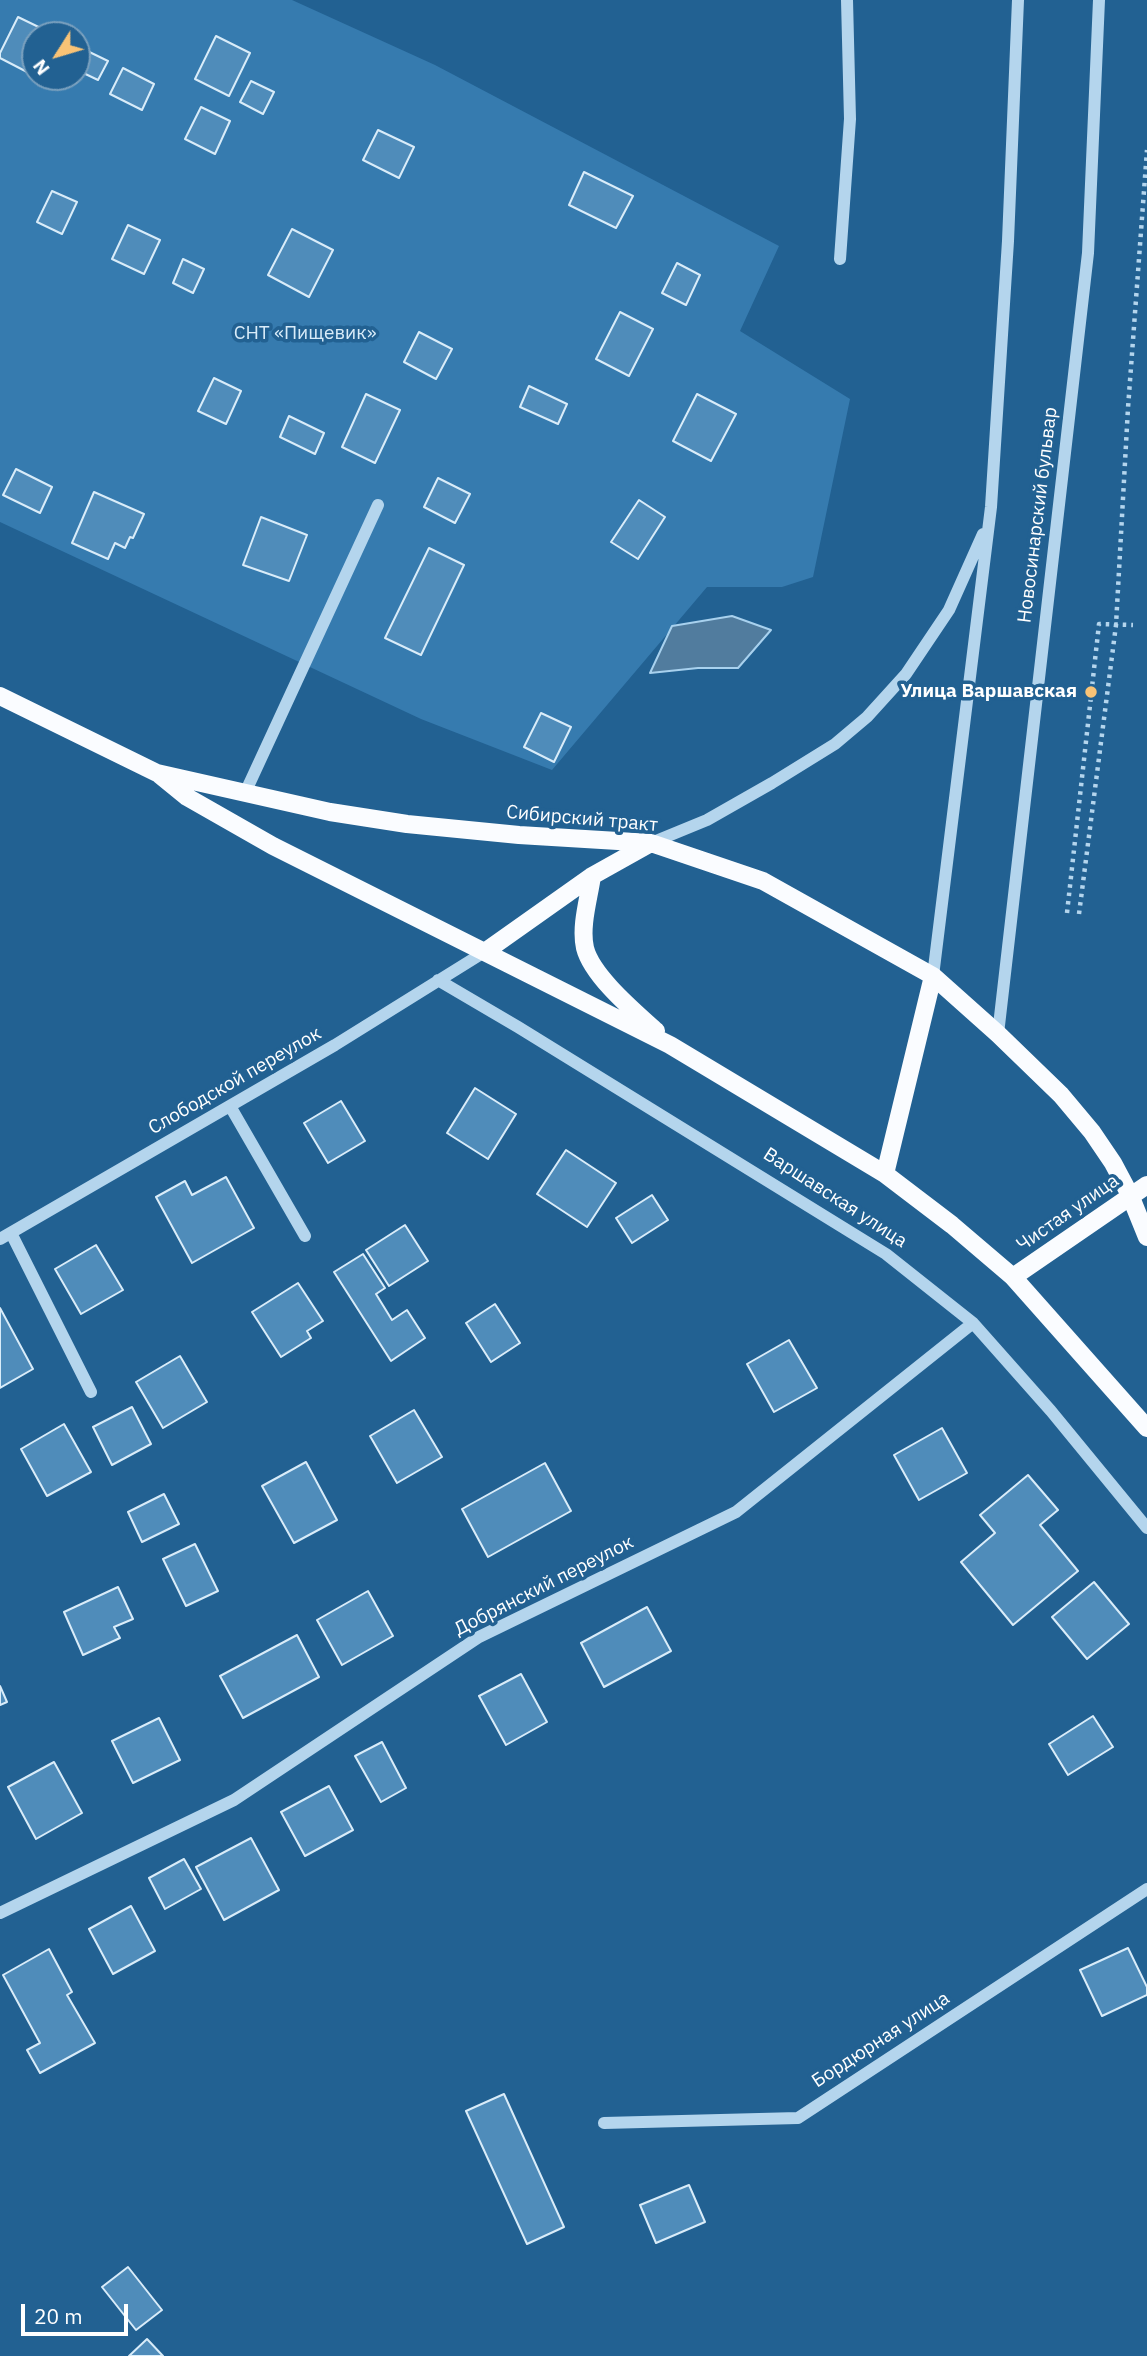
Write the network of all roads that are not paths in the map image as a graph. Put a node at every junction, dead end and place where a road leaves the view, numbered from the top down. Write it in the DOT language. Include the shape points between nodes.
graph roads {
  1 [pos="847,0"];
  2 [pos="1018,0"];
  3 [pos="1099,0"];
  4 [pos="840,259"];
  5 [pos="378,505"];
  6 [pos="991,507"];
  7 [pos="0,696"];
  8 [pos="157,773"];
  9 [pos="245,793"];
  10 [pos="651,843"];
  11 [pos="592,876"];
  12 [pos="486,951"];
  13 [pos="933,976"];
  14 [pos="438,980"];
  15 [pos="998,1034"];
  16 [pos="670,1045"];
  17 [pos="230,1106"];
  18 [pos="885,1174"];
  19 [pos="1147,1185"];
  20 [pos="1130,1195"];
  21 [pos="5,1236"];
  22 [pos="305,1236"];
  23 [pos="1147,1237"];
  24 [pos="1013,1277"];
  25 [pos="973,1324"];
  26 [pos="91,1392"];
  27 [pos="1147,1428"];
  28 [pos="1147,1528"];
  29 [pos="1147,1889"];
  30 [pos="0,1913"];
  31 [pos="604,2123"];
  1 -- 4 [label="street" via="850,119"];
  2 -- 6 [label="street"];
  3 -- 15 [label="street, Новосинарский бульвар" via="1088,253"];
  5 -- 9 [label="street"];
  6 -- 10 [label="street" via="948,610 906,674 867,717 835,744 772,783 707,820"];
  6 -- 13 [label="street"];
  7 -- 8 [label="main road, Сибирский тракт"];
  8 -- 9 [label="main road, Сибирский тракт"];
  8 -- 12 [label="main road, Сибирский тракт" via="187,797 273,846"];
  9 -- 10 [label="main road, Сибирский тракт" via="407,824"];
  10 -- 11 [label="main road"];
  10 -- 13 [label="main road, Сибирский тракт" via="763,881"];
  11 -- 12 [label="main road"];
  11 -- 16 [label="main road" via="585,948 617,996"];
  12 -- 14 [label="street, Слободской переулок"];
  12 -- 16 [label="main road, Сибирский тракт"];
  13 -- 15 [label="main road, Сибирский тракт"];
  13 -- 18 [label="main road"];
  14 -- 17 [label="street, Слободской переулок"];
  14 -- 25 [label="street, Варшавская улица" via="887,1254"];
  15 -- 20 [label="main road, Сибирский тракт" via="1061,1095 1091,1132"];
  16 -- 18 [label="main road, Сибирский тракт"];
  17 -- 21 [label="street, Слободской переулок"];
  17 -- 22 [label="street"];
  18 -- 24 [label="main road, Сибирский тракт"];
  19 -- 20 [label="main road, Чистая улица"];
  20 -- 23 [label="main road"];
  20 -- 24 [label="main road, Чистая улица"];
  21 -- 26 [label="street"];
  24 -- 27 [label="main road"];
  25 -- 28 [label="street, Варшавская улица"];
  25 -- 30 [label="street, Добрянский переулок" via="736,1512 479,1637 234,1800"];
  29 -- 31 [label="street, Бордюрная улица" via="798,2118"];
}
